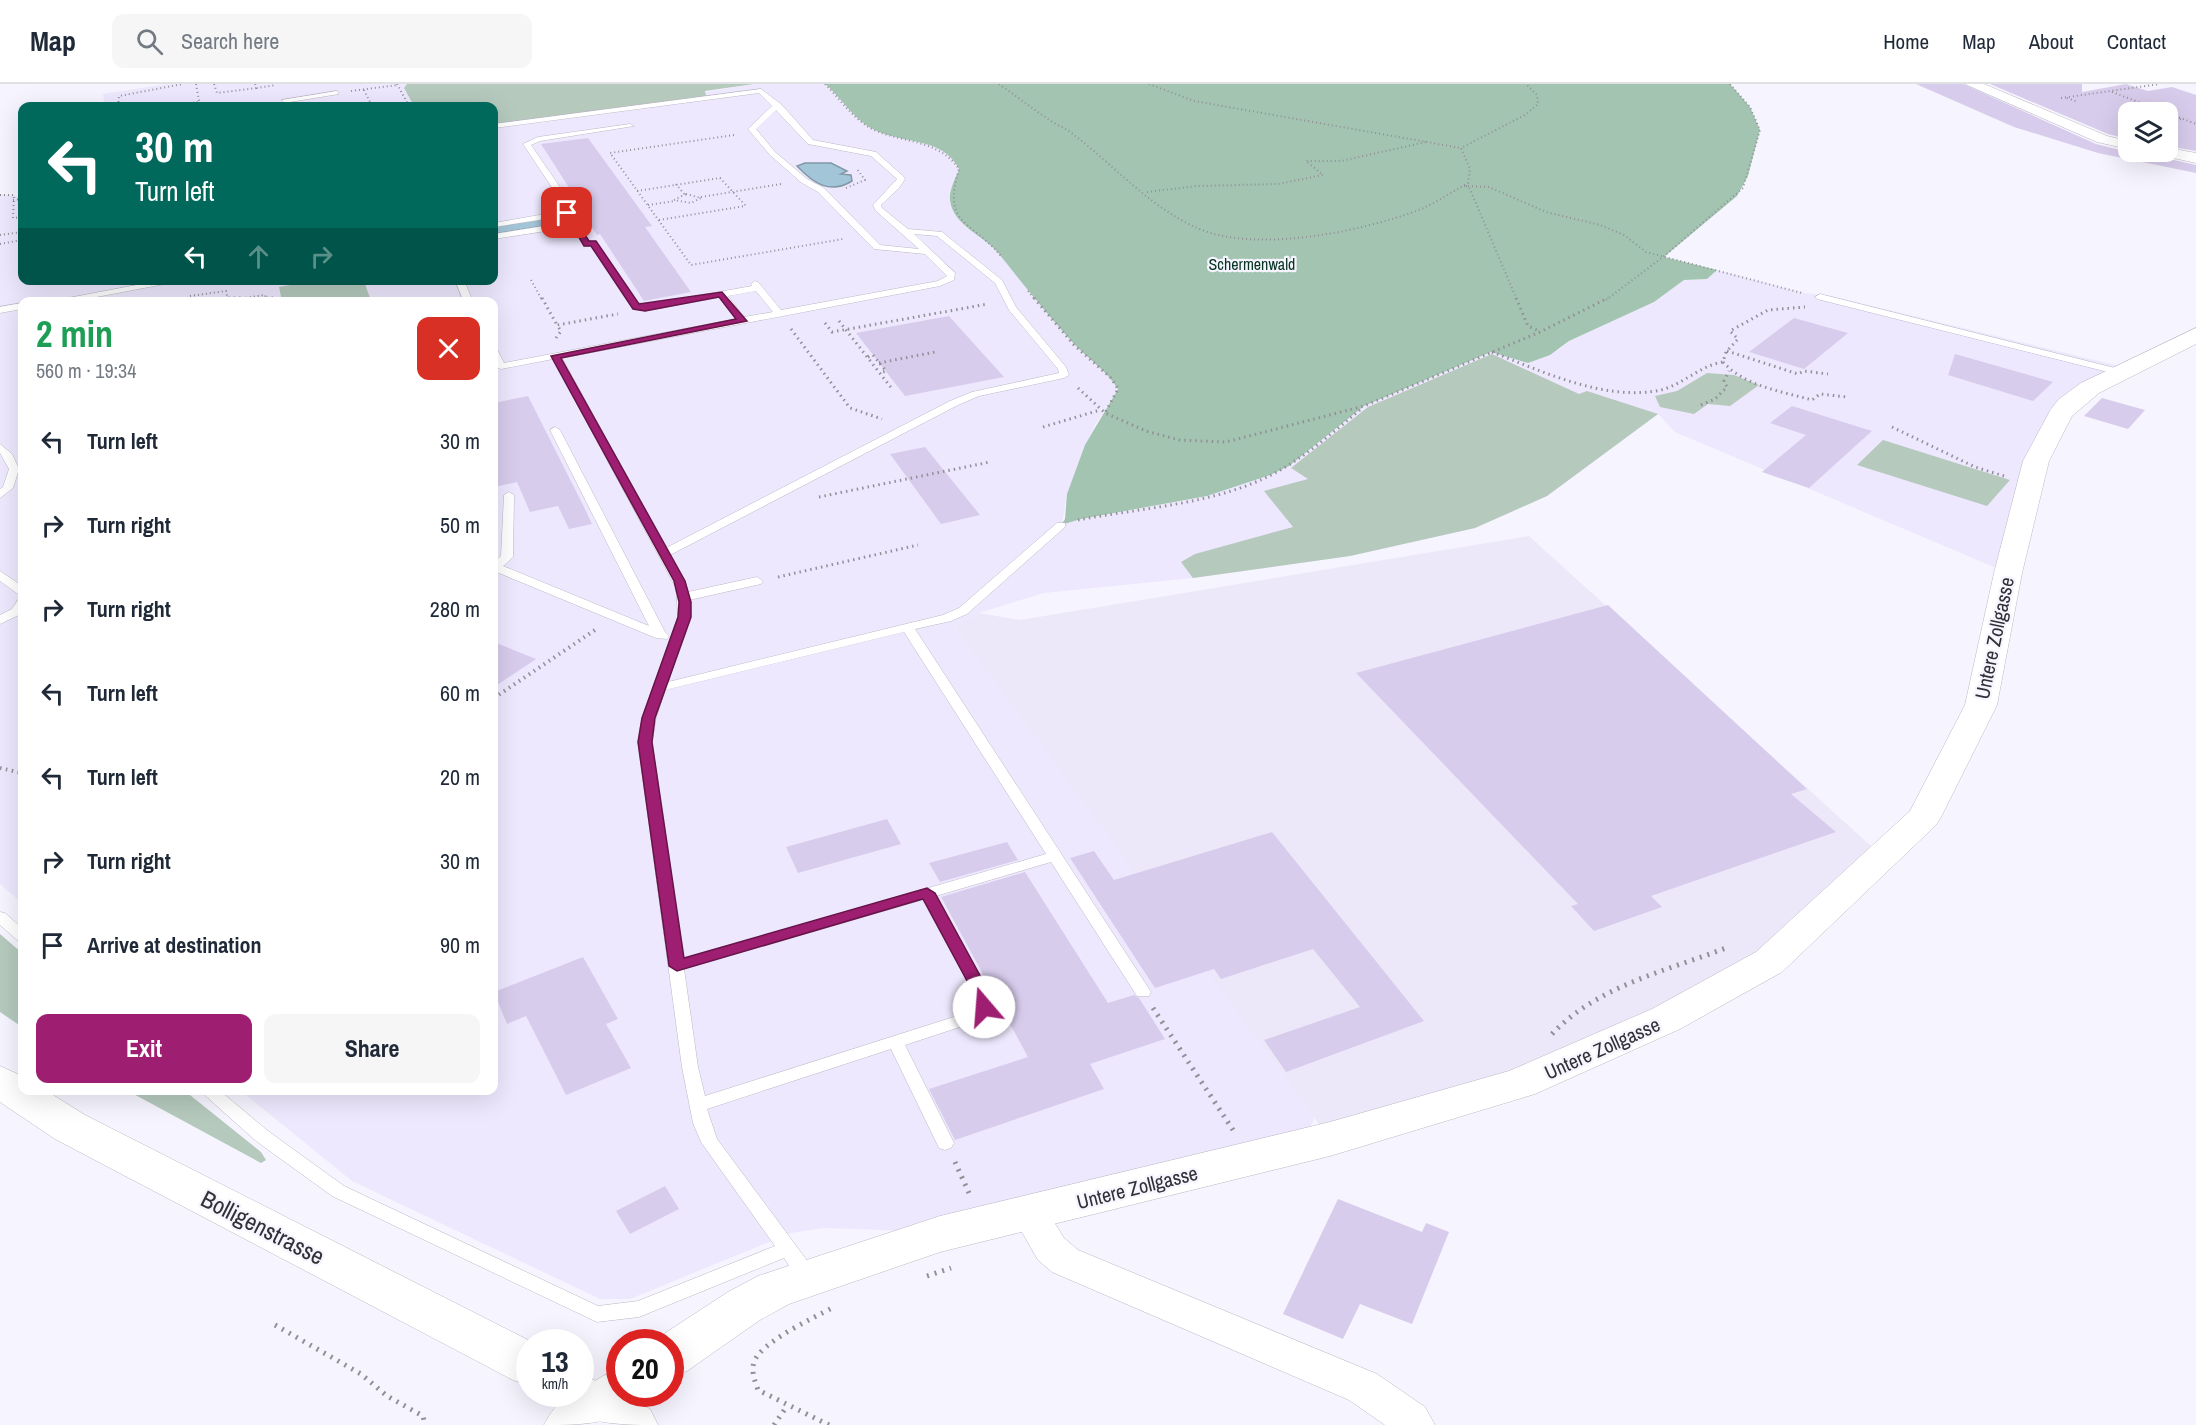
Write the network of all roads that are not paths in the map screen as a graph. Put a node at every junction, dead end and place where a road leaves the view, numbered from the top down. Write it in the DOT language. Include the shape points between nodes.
graph roads {
  1 [pos="1972,84"];
  2 [pos="337,93"];
  3 [pos="287,102"];
  4 [pos="779,107"];
  5 [pos="618,111"];
  6 [pos="591,113"];
  7 [pos="498,125"];
  8 [pos="603,129"];
  9 [pos="2118,143"];
  10 [pos="2178,155"];
  11 [pos="2196,158"];
  12 [pos="567,213"];
  13 [pos="498,224"];
  14 [pos="573,224"];
  15 [pos="906,231"];
  16 [pos="498,236"];
  17 [pos="929,252"];
  18 [pos="125,285"];
  19 [pos="722,294"];
  20 [pos="71,297"];
  21 [pos="1820,297"];
  22 [pos="18,307"];
  23 [pos="0,310"];
  24 [pos="777,311"];
  25 [pos="742,321"];
  26 [pos="2196,335"];
  27 [pos="556,356"];
  28 [pos="498,359"];
  29 [pos="2120,372"];
  30 [pos="555,430"];
  31 [pos="0,447"];
  32 [pos="0,495"];
  33 [pos="509,495"];
  34 [pos="1061,525"];
  35 [pos="664,553"];
  36 [pos="498,565"];
  37 [pos="498,570"];
  38 [pos="0,575"];
  39 [pos="757,581"];
  40 [pos="18,588"];
  41 [pos="684,597"];
  42 [pos="18,611"];
  43 [pos="0,620"];
  44 [pos="908,628"];
  45 [pos="660,635"];
  46 [pos="675,641"];
  47 [pos="659,688"];
  48 [pos="1055,856"];
  49 [pos="927,893"];
  50 [pos="0,917"];
  51 [pos="18,933"];
  52 [pos="677,966"];
  53 [pos="1143,992"];
  54 [pos="897,1042"];
  55 [pos="0,1082"];
  56 [pos="18,1093"];
  57 [pos="21,1095"];
  58 [pos="213,1095"];
  59 [pos="698,1105"];
  60 [pos="945,1143"];
  61 [pos="1029,1213"];
  62 [pos="812,1277"];
  63 [pos="684,1347"];
  64 [pos="516,1358"];
  65 [pos="1414,1425"];
  1 -- 9 [label="street" via="2102,140"];
  2 -- 3 [label="lane"];
  4 -- 6 [label="lane" via="755,90"];
  4 -- 15 [label="lane" via="811,142 873,154 898,174 900,183 877,205"];
  4 -- 17 [label="lane" via="753,132 809,187 825,194 877,247"];
  5 -- 8 [label="lane" via="631,127"];
  6 -- 7 [label="lane"];
  6 -- 8 [label="lane"];
  8 -- 12 [label="lane" via="527,144 560,193 555,194"];
  10 -- 11 [label="street"];
  12 -- 13 [label="lane"];
  12 -- 14 [label="lane"];
  14 -- 16 [label="lane"];
  14 -- 19 [label="lane" via="587,244 593,243 634,304 645,308"];
  15 -- 17 [label="lane"];
  15 -- 35 [label="lane" via="939,234 999,282 1012,308 1064,375 969,396"];
  17 -- 25 [label="lane" via="951,272 951,278"];
  18 -- 20 [label="lane"];
  19 -- 24 [label="lane" via="756,286"];
  19 -- 25 [label="lane"];
  21 -- 29 [label="lane"];
  22 -- 23 [label="lane"];
  25 -- 27 [label="lane"];
  26 -- 29 [label="street, Untere Zollgasse"];
  27 -- 28 [label="lane" via="503,370"];
  27 -- 35 [label="lane"];
  29 -- 61 [label="street, Untere Zollgasse" via="2079,396 2060,414 2036,461 1981,705 1924,818 1769,962 1666,1019 1521,1083 1330,1139"];
  30 -- 45 [label="lane"];
  31 -- 32 [label="lane" via="14,469 8,488"];
  33 -- 36 [label="lane" via="507,557"];
  34 -- 44 [label="lane" via="963,610"];
  35 -- 41 [label="lane"];
  37 -- 45 [label="lane"];
  38 -- 40 [label="lane"];
  39 -- 41 [label="lane"];
  41 -- 46 [label="lane" via="684,617"];
  42 -- 43 [label="lane"];
  44 -- 47 [label="lane"];
  44 -- 48 [label="lane"];
  45 -- 46 [label="lane"];
  46 -- 47 [label="lane"];
  47 -- 52 [label="lane" via="645,742"];
  48 -- 49 [label="lane"];
  48 -- 53 [label="lane"];
  49 -- 52 [label="lane"];
  49 -- 54 [label="lane" via="985,1004 973,1017"];
  50 -- 51 [label="lane"];
  52 -- 59 [label="lane"];
  54 -- 59 [label="lane"];
  54 -- 60 [label="lane"];
  55 -- 56 [label="street, Bolligenstrasse"];
  57 -- 64 [label="street, Bolligenstrasse" via="70,1126"];
  58 -- 62 [label="lane" via="338,1191 597,1314"];
  59 -- 62 [label="lane" via="710,1142"];
  61 -- 62 [label="street, Untere Zollgasse" via="940,1234"];
  61 -- 65 [label="street" via="1051,1249 1065,1261 1362,1387"];
  62 -- 63 [label="street, Untere Zollgasse" via="744,1306"];
}
